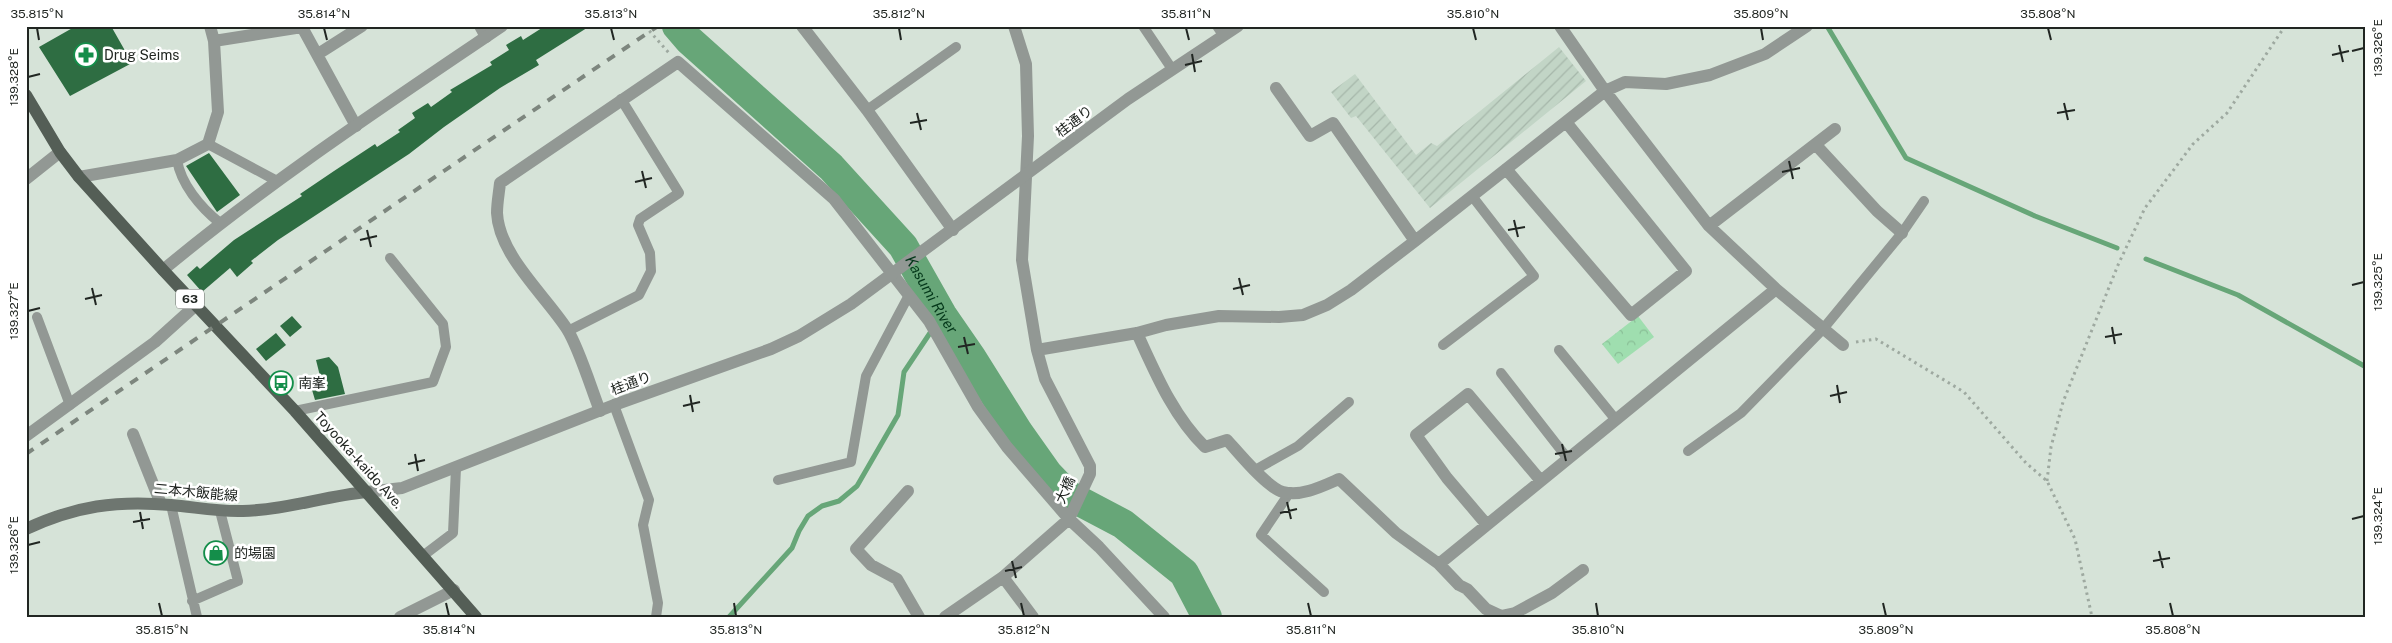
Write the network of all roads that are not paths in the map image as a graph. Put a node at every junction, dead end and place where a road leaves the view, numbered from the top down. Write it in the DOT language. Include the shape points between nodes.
graph roads {
  1 [pos="210,26"];
  2 [pos="302,26"];
  3 [pos="362,26"];
  4 [pos="502,26"];
  5 [pos="802,26"];
  6 [pos="1014,26"];
  7 [pos="1143,26"];
  8 [pos="1238,26"];
  9 [pos="1807,26"];
  10 [pos="1563,28"];
  11 [pos="1220,31"];
  12 [pos="483,32"];
  13 [pos="214,41"];
  14 [pos="956,47"];
  15 [pos="318,54"];
  16 [pos="1172,69"];
  17 [pos="1276,88"];
  18 [pos="1605,91"];
  19 [pos="26,95"];
  20 [pos="621,99"];
  21 [pos="867,110"];
  22 [pos="1566,122"];
  23 [pos="356,126"];
  24 [pos="1836,129"];
  25 [pos="208,144"];
  26 [pos="1816,145"];
  27 [pos="60,152"];
  28 [pos="177,160"];
  29 [pos="1506,169"];
  30 [pos="1026,176"];
  31 [pos="79,177"];
  32 [pos="26,179"];
  33 [pos="277,181"];
  34 [pos="1472,196"];
  35 [pos="1924,200"];
  36 [pos="220,223"];
  37 [pos="1709,226"];
  38 [pos="953,230"];
  39 [pos="1902,233"];
  40 [pos="1415,241"];
  41 [pos="390,258"];
  42 [pos="163,270"];
  43 [pos="893,273"];
  44 [pos="1776,289"];
  45 [pos="909,295"];
  46 [pos="196,305"];
  47 [pos="37,317"];
  48 [pos="1823,328"];
  49 [pos="568,331"];
  50 [pos="1137,333"];
  51 [pos="1443,345"];
  52 [pos="1843,345"];
  53 [pos="1037,350"];
  54 [pos="1559,350"];
  55 [pos="1501,373"];
  56 [pos="1349,402"];
  57 [pos="70,405"];
  58 [pos="614,405"];
  59 [pos="296,411"];
  60 [pos="600,411"];
  61 [pos="1616,420"];
  62 [pos="133,434"];
  63 [pos="26,436"];
  64 [pos="1688,451"];
  65 [pos="1568,459"];
  66 [pos="456,468"];
  67 [pos="1255,470"];
  68 [pos="778,480"];
  69 [pos="1540,481"];
  70 [pos="908,491"];
  71 [pos="367,492"];
  72 [pos="1290,492"];
  73 [pos="166,505"];
  74 [pos="220,511"];
  75 [pos="1069,519"];
  76 [pos="1487,525"];
  77 [pos="26,529"];
  78 [pos="424,555"];
  79 [pos="1439,564"];
  80 [pos="1583,570"];
  81 [pos="1003,577"];
  82 [pos="454,590"];
  83 [pos="1324,592"];
  84 [pos="192,600"];
  85 [pos="1516,615"];
  86 [pos="197,617"];
  87 [pos="400,617"];
  88 [pos="476,617"];
  89 [pos="656,617"];
  90 [pos="919,617"];
  91 [pos="945,617"];
  92 [pos="1034,617"];
  93 [pos="1164,617"];
  1 -- 13 [label="street"];
  2 -- 13 [label="street"];
  2 -- 15 [label="street"];
  3 -- 15 [label="street"];
  4 -- 12 [label="street"];
  5 -- 21 [label="street"];
  6 -- 30 [label="street" via="1026,64"];
  7 -- 16 [label="lane"];
  8 -- 11 [label="street, 桂通り"];
  9 -- 18 [label="street" via="1766,54 1710,75 1666,84 1625,82"];
  10 -- 18 [label="street"];
  11 -- 16 [label="street, 桂通り"];
  12 -- 23 [label="street"];
  13 -- 25 [label="street" via="218,112"];
  14 -- 21 [label="lane"];
  15 -- 23 [label="street"];
  16 -- 30 [label="street, 桂通り"];
  17 -- 40 [label="street" via="1310,136 1333,123"];
  18 -- 22 [label="street"];
  18 -- 37 [label="street"];
  19 -- 27 [label="main road, Toyooka-kaido Ave. / 63"];
  20 -- 43 [label="street" via="678,62 834,199"];
  20 -- 49 [label="street" via="500,183 497,214 502,234 519,268"];
  20 -- 49 [label="lane" via="679,193 640,219 638,226 650,253 651,272 639,295"];
  21 -- 38 [label="street"];
  22 -- 29 [label="street"];
  22 -- 29 [label="street" via="1686,271 1631,315"];
  23 -- 33 [label="street"];
  24 -- 26 [label="street"];
  25 -- 28 [label="street"];
  25 -- 33 [label="lane"];
  26 -- 37 [label="street"];
  26 -- 39 [label="street" via="1877,211"];
  27 -- 31 [label="main road, Toyooka-kaido Ave. / 63"];
  27 -- 32 [label="street"];
  28 -- 31 [label="street"];
  28 -- 36 [label="lane" via="179,175 206,212"];
  29 -- 34 [label="street"];
  30 -- 38 [label="street, 桂通り"];
  30 -- 53 [label="street" via="1022,260"];
  31 -- 42 [label="main road, Toyooka-kaido Ave. / 63"];
  33 -- 36 [label="street"];
  34 -- 40 [label="street"];
  34 -- 51 [label="lane" via="1534,276"];
  35 -- 39 [label="lane"];
  36 -- 42 [label="street"];
  37 -- 44 [label="street"];
  38 -- 43 [label="street, 桂通り"];
  39 -- 48 [label="lane"];
  40 -- 50 [label="street" via="1351,290 1303,315 1219,316 1166,324"];
  41 -- 59 [label="lane" via="443,324 446,347 433,382"];
  42 -- 46 [label="main road, Toyooka-kaido Ave. / 63"];
  43 -- 45 [label="street"];
  43 -- 58 [label="street, 桂通り" via="827,321 799,336"];
  44 -- 48 [label="street"];
  44 -- 61 [label="street"];
  45 -- 68 [label="lane" via="866,376 851,462"];
  45 -- 75 [label="street" via="929,322 978,407 1007,447"];
  46 -- 57 [label="street" via="155,342"];
  46 -- 59 [label="main road, Toyooka-kaido Ave. / 63"];
  47 -- 57 [label="lane"];
  48 -- 52 [label="street"];
  48 -- 64 [label="lane" via="1741,413"];
  49 -- 60 [label="street"];
  50 -- 53 [label="street"];
  50 -- 67 [label="street" via="1160,384 1195,437 1205,447 1227,440"];
  53 -- 75 [label="street, 大橋" via="1045,379 1090,466 1090,474"];
  54 -- 61 [label="lane"];
  55 -- 65 [label="lane"];
  56 -- 67 [label="lane" via="1298,446"];
  57 -- 63 [label="street"];
  58 -- 60 [label="street, 桂通り"];
  58 -- 89 [label="lane" via="649,500 643,525 658,603"];
  59 -- 71 [label="main road, Toyooka-kaido Ave. / 63"];
  60 -- 66 [label="street, 桂通り"];
  61 -- 65 [label="street"];
  62 -- 73 [label="street"];
  65 -- 69 [label="street"];
  66 -- 71 [label="street, 桂通り" via="402,488"];
  66 -- 78 [label="lane" via="453,533"];
  67 -- 72 [label="street" via="1282,492"];
  69 -- 76 [label="street"];
  69 -- 76 [label="street" via="1468,394 1416,435"];
  70 -- 90 [label="street" via="856,549 871,565 896,580"];
  71 -- 74 [label="main road, 二本木飯能線" via="339,494 260,510"];
  71 -- 78 [label="main road, Toyooka-kaido Ave. / 63"];
  72 -- 79 [label="street" via="1303,492 1339,479 1396,533"];
  72 -- 83 [label="lane" via="1261,535"];
  73 -- 74 [label="main road, 二本木飯能線"];
  73 -- 77 [label="main road, 二本木飯能線" via="116,503 91,506"];
  73 -- 84 [label="lane"];
  74 -- 84 [label="lane" via="238,582"];
  75 -- 81 [label="street"];
  75 -- 93 [label="street"];
  76 -- 79 [label="street"];
  78 -- 82 [label="main road, Toyooka-kaido Ave. / 63"];
  79 -- 85 [label="street" via="1486,609 1502,616"];
  80 -- 85 [label="street"];
  81 -- 91 [label="street"];
  81 -- 92 [label="street"];
  82 -- 87 [label="street"];
  82 -- 88 [label="main road, Toyooka-kaido Ave. / 63"];
  84 -- 86 [label="lane"];
}
